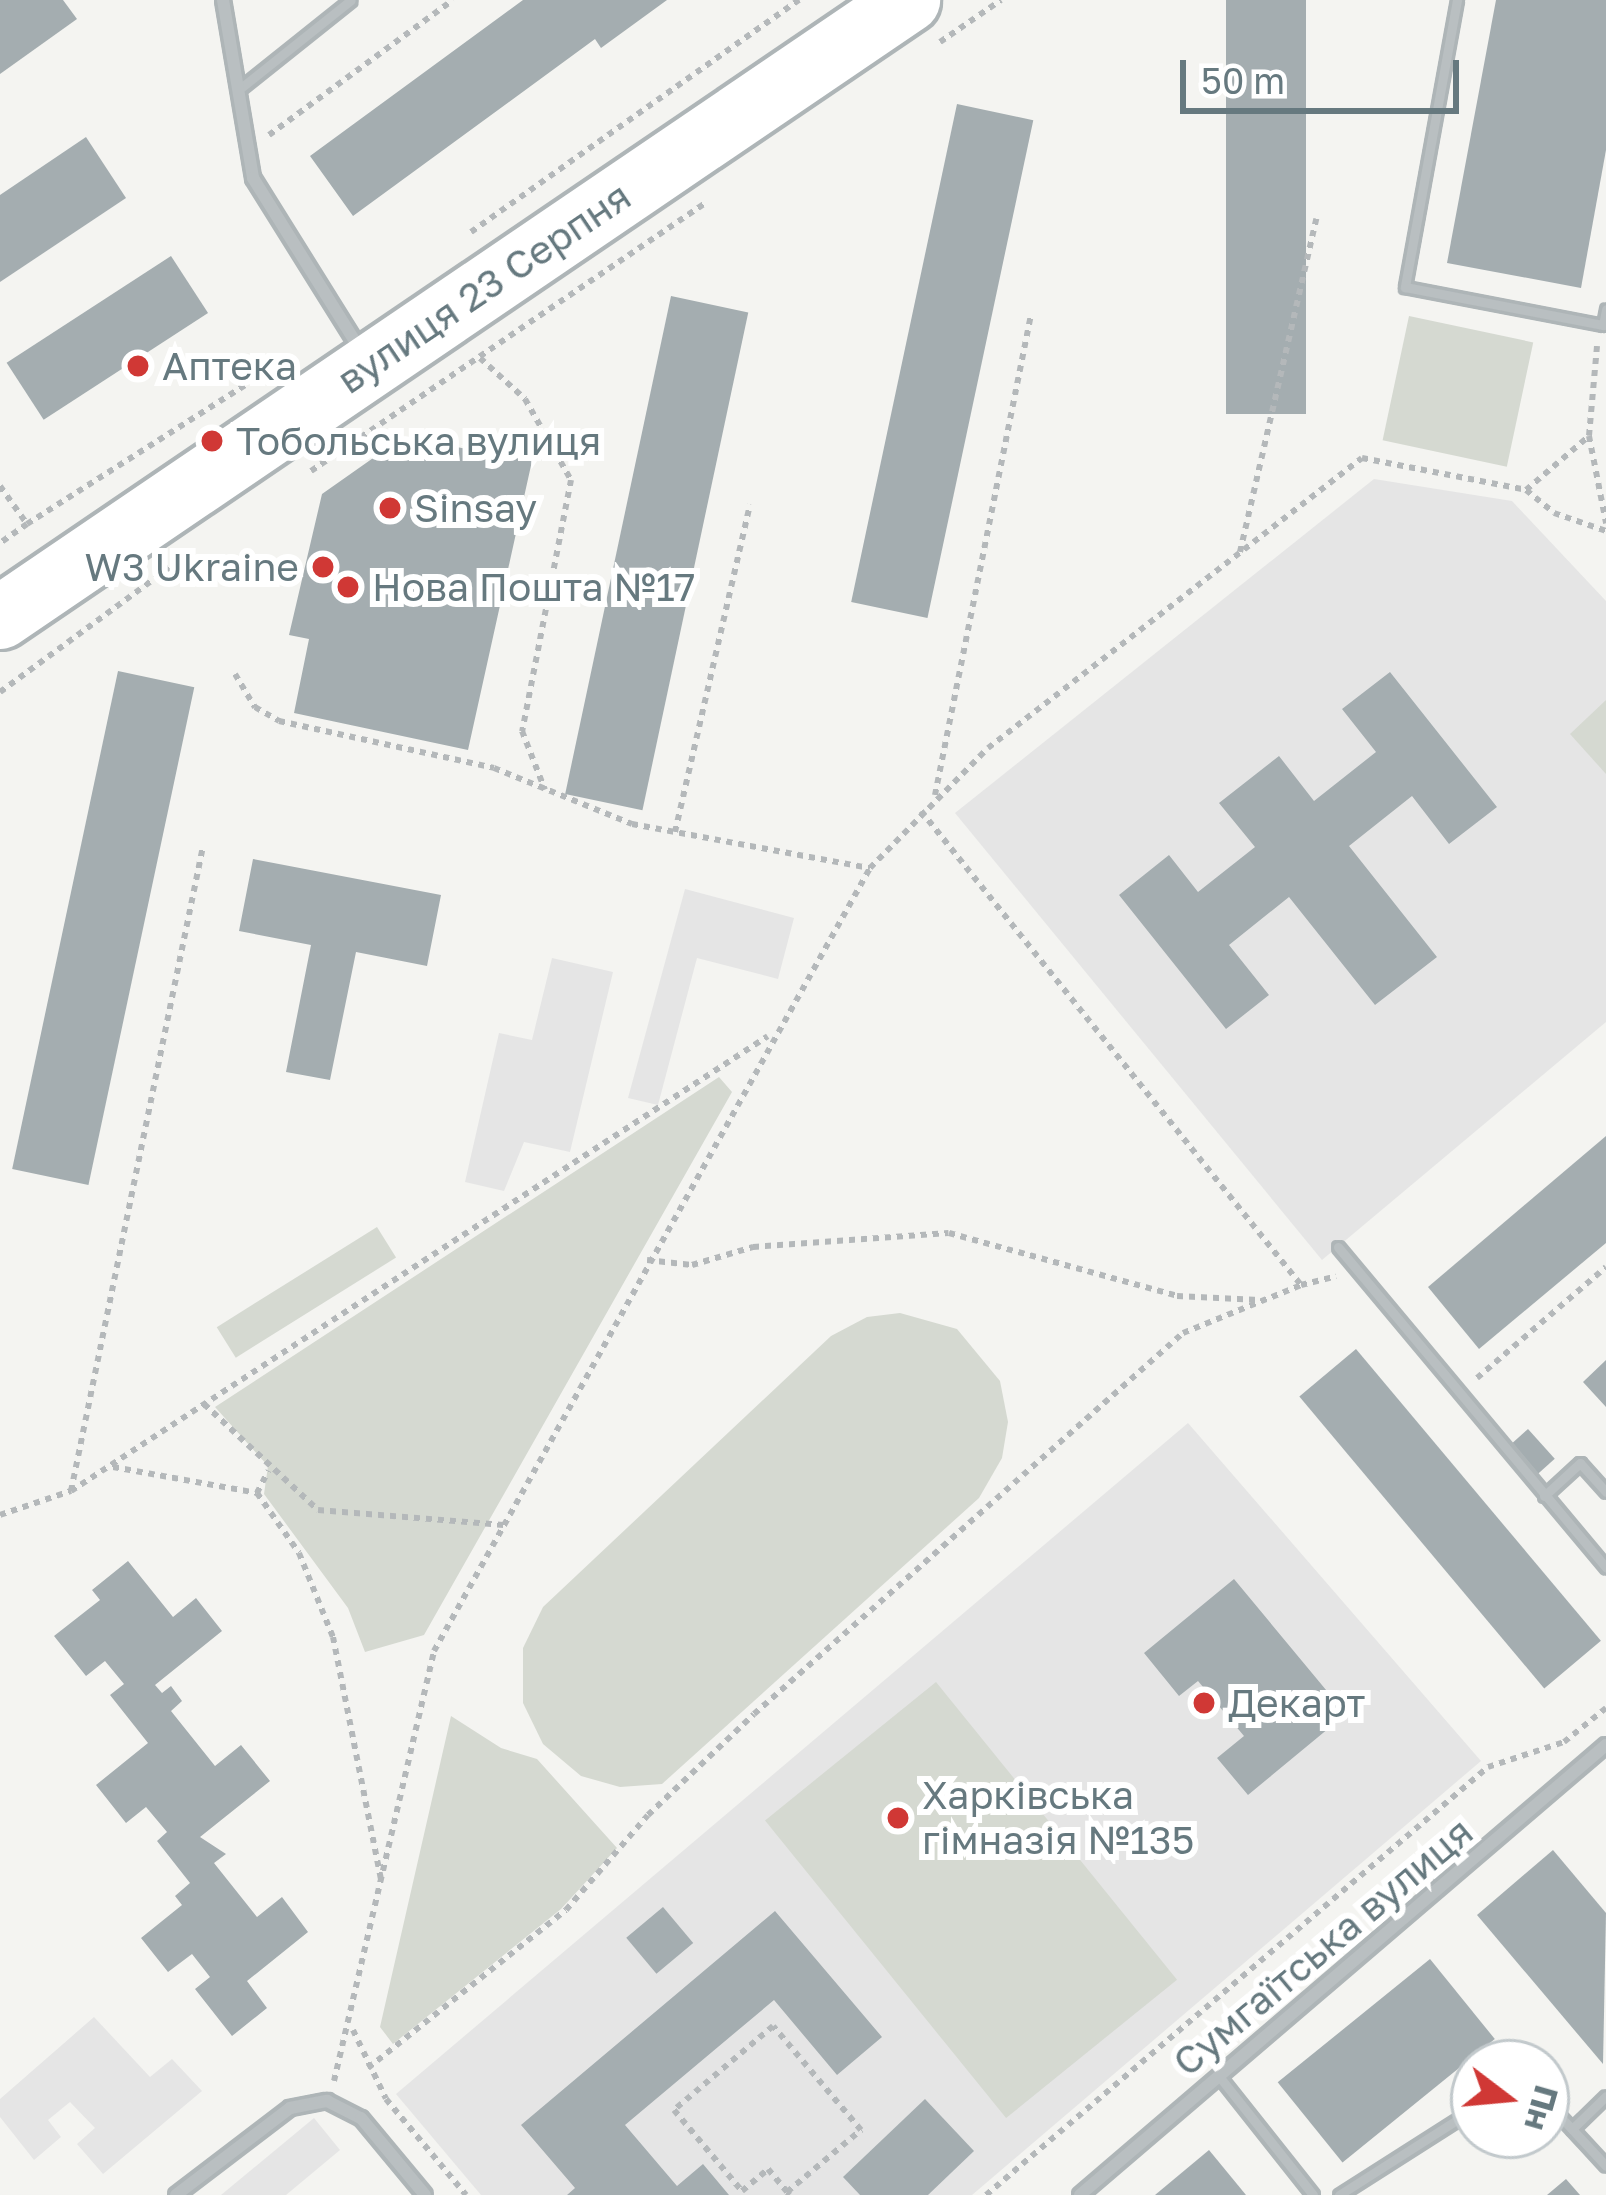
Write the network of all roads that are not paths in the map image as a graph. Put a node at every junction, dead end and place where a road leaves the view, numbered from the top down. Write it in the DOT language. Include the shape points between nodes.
graph roads {
  1 [pos="223,0"];
  2 [pos="352,0"];
  3 [pos="1457,0"];
  4 [pos="917,26"];
  5 [pos="242,87"];
  6 [pos="1606,309"];
  7 [pos="356,344"];
  8 [pos="0,616"];
  9 [pos="1338,1247"];
  10 [pos="1606,1492"];
  11 [pos="1544,1496"];
  12 [pos="1606,1568"];
  13 [pos="1606,1745"];
  14 [pos="1218,2075"];
  15 [pos="1606,2096"];
  16 [pos="1450,2124"];
  17 [pos="1572,2129"];
  18 [pos="1606,2166"];
  19 [pos="176,2195"];
  20 [pos="425,2195"];
  21 [pos="1080,2195"];
  22 [pos="1313,2195"];
  23 [pos="1339,2195"];
  1 -- 5 [label="street"];
  2 -- 5 [label="lane"];
  3 -- 6 [label="lane" via="1405,287 1603,325"];
  4 -- 7 [label="street, вулиця 23 Серпня"];
  5 -- 7 [label="street" via="253,178"];
  7 -- 8 [label="street, вулиця 23 Серпня"];
  9 -- 11 [label="lane"];
  10 -- 11 [label="lane" via="1580,1462"];
  11 -- 12 [label="lane"];
  13 -- 14 [label="street, Сумгаїтська вулиця"];
  14 -- 21 [label="street, Сумгаїтська вулиця"];
  14 -- 22 [label="lane"];
  15 -- 17 [label="lane"];
  16 -- 23 [label="lane"];
  17 -- 18 [label="lane"];
  19 -- 20 [label="street" via="290,2108 327,2101 361,2118"];
}
